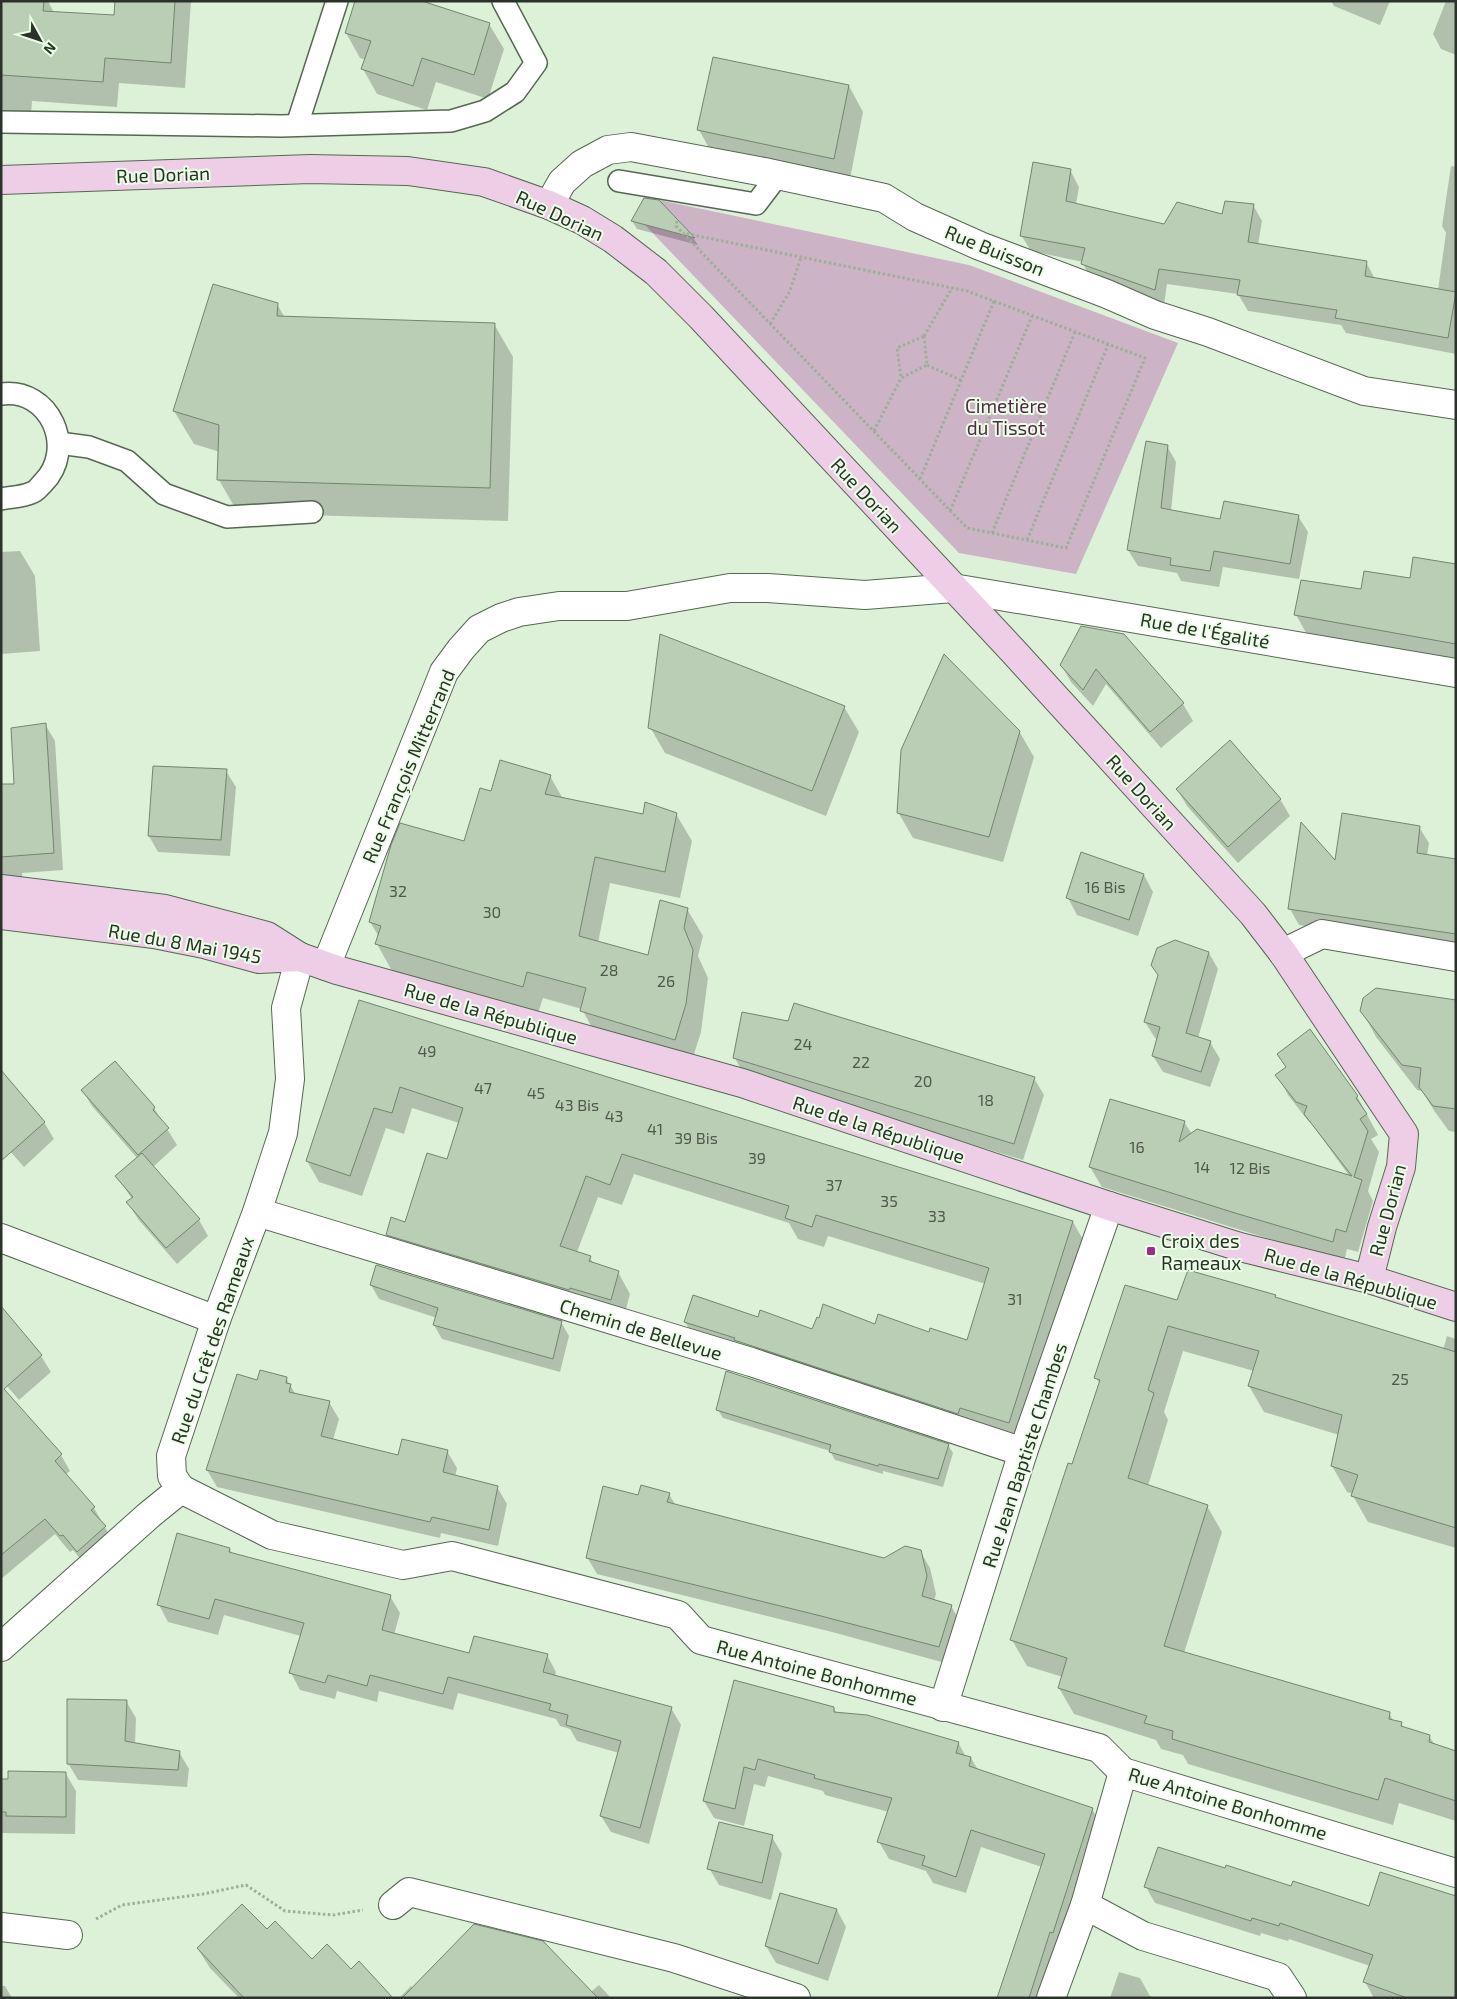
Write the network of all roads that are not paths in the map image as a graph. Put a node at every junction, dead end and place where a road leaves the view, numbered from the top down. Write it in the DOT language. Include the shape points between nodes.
graph roads {
  1 [pos="337,1"];
  2 [pos="503,1"];
  3 [pos="1,122"];
  4 [pos="297,125"];
  5 [pos="778,175"];
  6 [pos="1,180"];
  7 [pos="619,181"];
  8 [pos="550,205"];
  9 [pos="1,394"];
  10 [pos="1456,405"];
  11 [pos="59,443"];
  12 [pos="1,499"];
  13 [pos="312,512"];
  14 [pos="953,588"];
  15 [pos="1456,673"];
  16 [pos="1,889"];
  17 [pos="1,915"];
  18 [pos="1283,953"];
  19 [pos="300,957"];
  20 [pos="1456,957"];
  21 [pos="326,966"];
  22 [pos="1109,1206"];
  23 [pos="257,1212"];
  24 [pos="1,1238"];
  25 [pos="1368,1279"];
  26 [pos="1456,1307"];
  27 [pos="216,1320"];
  28 [pos="1023,1452"];
  29 [pos="181,1489"];
  30 [pos="1,1647"];
  31 [pos="943,1706"];
  32 [pos="1123,1772"];
  33 [pos="1456,1873"];
  34 [pos="393,1904"];
  35 [pos="1084,1905"];
  36 [pos="1,1927"];
  37 [pos="68,1935"];
  38 [pos="796,1998"];
  39 [pos="1051,1998"];
  40 [pos="1292,1998"];
  1 -- 4 [label="lane"];
  2 -- 4 [label="lane" via="536,63 514,92 485,111 451,121"];
  3 -- 4 [label="lane"];
  5 -- 7 [label="lane" via="756,204"];
  5 -- 8 [label="street, Rue Buisson" via="623,148 608,150 582,164 562,182"];
  5 -- 10 [label="street, Rue Buisson" via="884,198 915,217 980,246 1155,315 1364,391"];
  6 -- 8 [label="main road, Rue Dorian" via="310,169 408,171 484,182"];
  8 -- 14 [label="main road, Rue Dorian" via="613,239 656,272"];
  9 -- 11 [label="lane" via="12,392 39,404 54,424"];
  11 -- 12 [label="lane" via="59,454 51,475 33,493"];
  11 -- 13 [label="lane" via="89,447 127,461 164,494 227,517"];
  14 -- 15 [label="street, Rue de l'Égalité"];
  14 -- 18 [label="main road, Rue Dorian" via="1253,914"];
  14 -- 21 [label="street, Rue François Mitterrand" via="865,595 730,588 641,604 559,606 519,612 480,629 461,648 442,678"];
  16 -- 19 [label="main road, Rue du 8 Mai 1945" via="166,909 266,936"];
  17 -- 19 [label="main road, Rue du 8 Mai 1945" via="154,934 259,959"];
  18 -- 20 [label="street" via="1322,934"];
  18 -- 25 [label="main road, Rue Dorian" via="1404,1134 1401,1167"];
  19 -- 21 [label="main road, Rue de la République"];
  19 -- 23 [label="street, Rue du Crêt des Rameaux" via="286,1008 290,1079 283,1132"];
  21 -- 22 [label="main road, Rue de la République" via="742,1083"];
  22 -- 25 [label="main road, Rue de la République" via="1240,1247"];
  22 -- 28 [label="street, Rue Jean Baptiste Chambes"];
  23 -- 27 [label="street, Rue du Crêt des Rameaux"];
  23 -- 28 [label="street, Chemin de Bellevue" via="742,1360"];
  24 -- 27 [label="street"];
  25 -- 26 [label="main road, Rue de la République"];
  27 -- 29 [label="street, Rue du Crêt des Rameaux" via="171,1456 172,1476"];
  28 -- 31 [label="street, Rue Jean Baptiste Chambes"];
  29 -- 30 [label="street"];
  29 -- 31 [label="street, Rue Antoine Bonhomme" via="272,1535 403,1565 452,1556 678,1614 701,1640"];
  31 -- 32 [label="street, Rue Antoine Bonhomme" via="1099,1748"];
  32 -- 33 [label="street, Rue Antoine Bonhomme"];
  32 -- 35 [label="street"];
  34 -- 38 [label="street" via="409,1892 674,1958"];
  35 -- 39 [label="street"];
  35 -- 40 [label="street" via="1143,1936 1278,1977"];
  36 -- 37 [label="street"];
}
